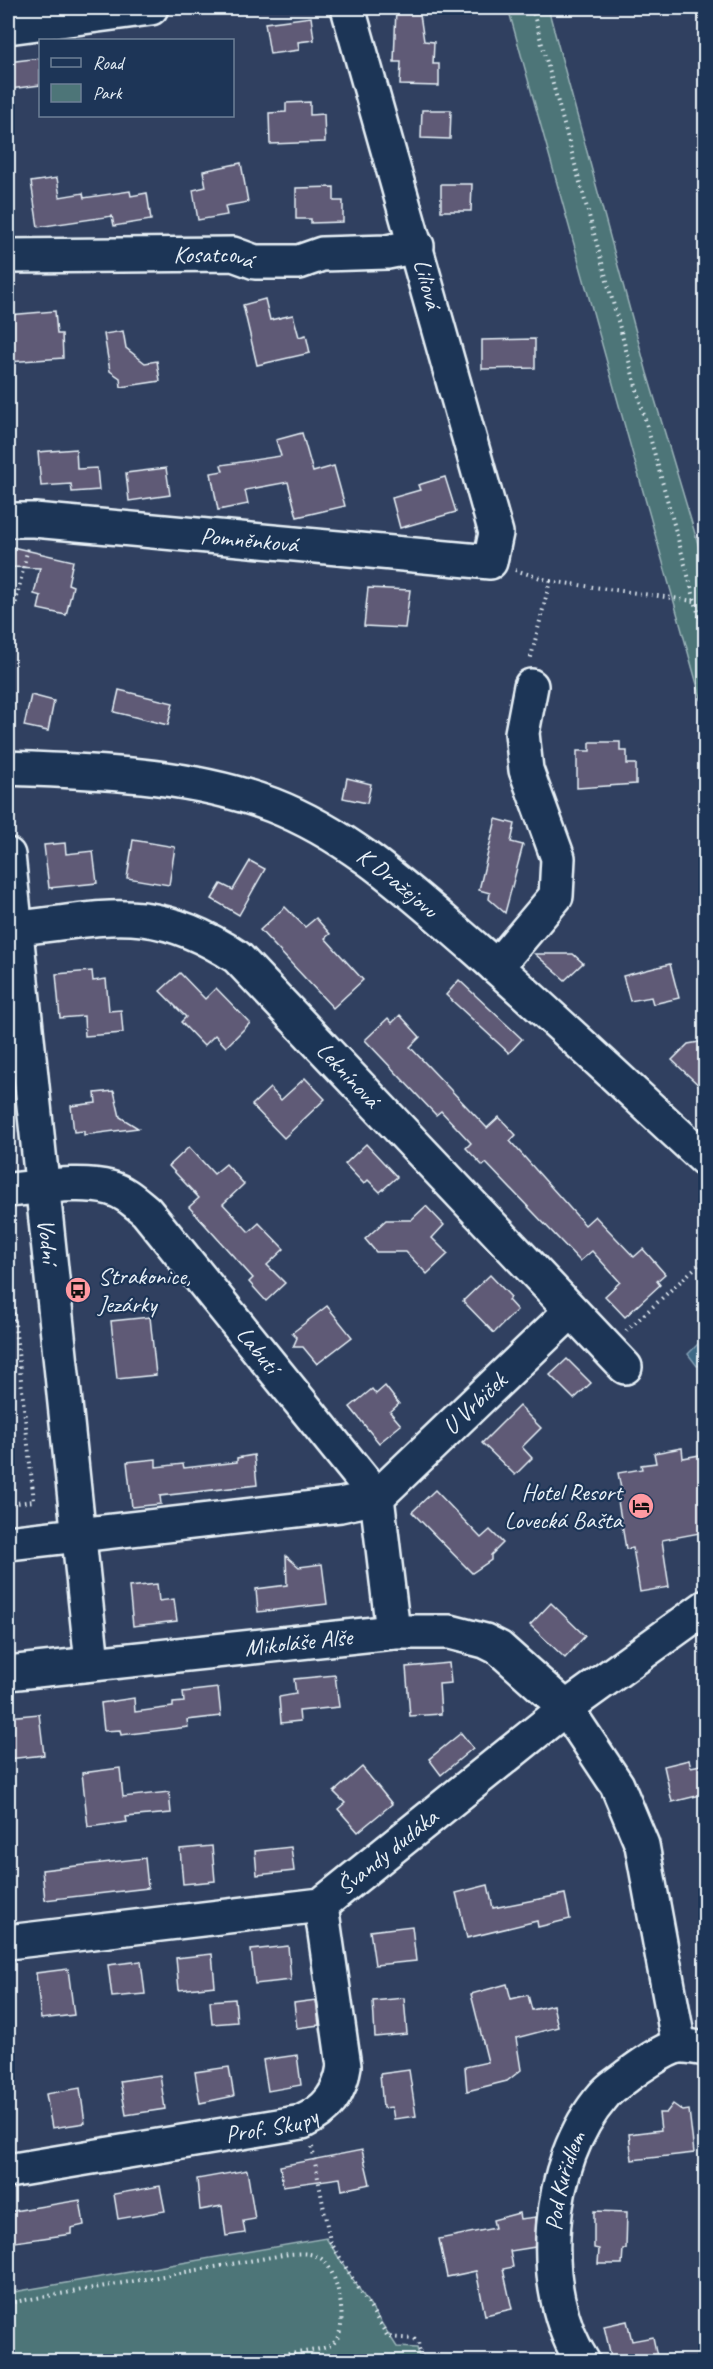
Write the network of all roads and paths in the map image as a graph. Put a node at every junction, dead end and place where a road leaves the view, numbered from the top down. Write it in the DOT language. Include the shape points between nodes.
graph roads {
  1 [pos="150,8"];
  2 [pos="348,8"];
  3 [pos="532,8"];
  4 [pos="8,27"];
  5 [pos="417,246"];
  6 [pos="8,256"];
  7 [pos="21,520"];
  8 [pos="490,562"];
  9 [pos="550,581"];
  10 [pos="694,601"];
  11 [pos="8,638"];
  12 [pos="705,641"];
  13 [pos="531,686"];
  14 [pos="8,768"];
  15 [pos="8,855"];
  16 [pos="11,929"];
  17 [pos="496,967"];
  18 [pos="705,1160"];
  19 [pos="42,1188"];
  20 [pos="8,1190"];
  21 [pos="8,1258"];
  22 [pos="705,1258"];
  23 [pos="571,1311"];
  24 [pos="616,1358"];
  25 [pos="377,1497"];
  26 [pos="8,1504"];
  27 [pos="78,1535"];
  28 [pos="8,1543"];
  29 [pos="705,1607"];
  30 [pos="393,1632"];
  31 [pos="92,1664"];
  32 [pos="8,1673"];
  33 [pos="566,1708"];
  34 [pos="321,1905"];
  35 [pos="8,1942"];
  36 [pos="692,2048"];
  37 [pos="308,2119"];
  38 [pos="8,2171"];
  39 [pos="8,2303"];
  40 [pos="199,2361"];
  41 [pos="423,2361"];
  42 [pos="583,2361"];
  1 -- 4 [label="street"];
  2 -- 5 [label="street, Liliová"];
  3 -- 10 [label="path"];
  5 -- 6 [label="street, Kosatcová" via="387,252 322,254 299,262 255,262 232,254"];
  5 -- 8 [label="street, Liliová" via="496,533"];
  7 -- 8 [label="street, Pomněnková"];
  7 -- 11 [label="path"];
  8 -- 9 [label="path"];
  9 -- 10 [label="path"];
  9 -- 13 [label="path" via="525,679 532,681"];
  10 -- 12 [label="path"];
  13 -- 17 [label="street" via="522,733 525,761 558,858 556,896"];
  14 -- 17 [label="street, K Dražejovu" via="153,776 216,788 272,806 332,833 384,869"];
  15 -- 16 [label="street, Vodní"];
  16 -- 19 [label="street, Vodní"];
  16 -- 23 [label="street, Leknínová" via="107,916 145,918 180,926 237,957"];
  17 -- 18 [label="street, K Dražejovu"];
  19 -- 20 [label="street, Labutí"];
  19 -- 25 [label="street, Labutí" via="110,1188 130,1197 146,1211"];
  19 -- 27 [label="street, Vodní" via="49,1249 72,1291 76,1333 62,1372"];
  21 -- 26 [label="path" via="34,1501"];
  22 -- 24 [label="path"];
  23 -- 24 [label="street, Leknínová"];
  23 -- 25 [label="street, U Vrbiček"];
  25 -- 27 [label="street" via="340,1505"];
  25 -- 30 [label="street"];
  27 -- 28 [label="street"];
  27 -- 31 [label="street"];
  29 -- 33 [label="street, Švandy dudáka"];
  30 -- 31 [label="street, Mikoláše Alše"];
  30 -- 33 [label="street, Mikoláše Alše" via="450,1632 485,1641 499,1648"];
  31 -- 32 [label="street, Mikoláše Alše"];
  33 -- 34 [label="street, Švandy dudáka"];
  33 -- 36 [label="street, Pod Kuřidlem" via="617,1785 642,1845"];
  34 -- 35 [label="street, Švandy dudáka"];
  34 -- 37 [label="street, Prof. Skupy" via="344,2066 330,2103"];
  36 -- 42 [label="street, Pod Kuřidlem" via="637,2069 603,2096 564,2166 555,2213 559,2310"];
  37 -- 38 [label="street, Prof. Skupy"];
  37 -- 41 [label="path" via="330,2241 388,2337 414,2339"];
  39 -- 40 [label="path" via="289,2254 314,2255 324,2260 339,2299 343,2328 338,2340 329,2347 306,2351"];
}
